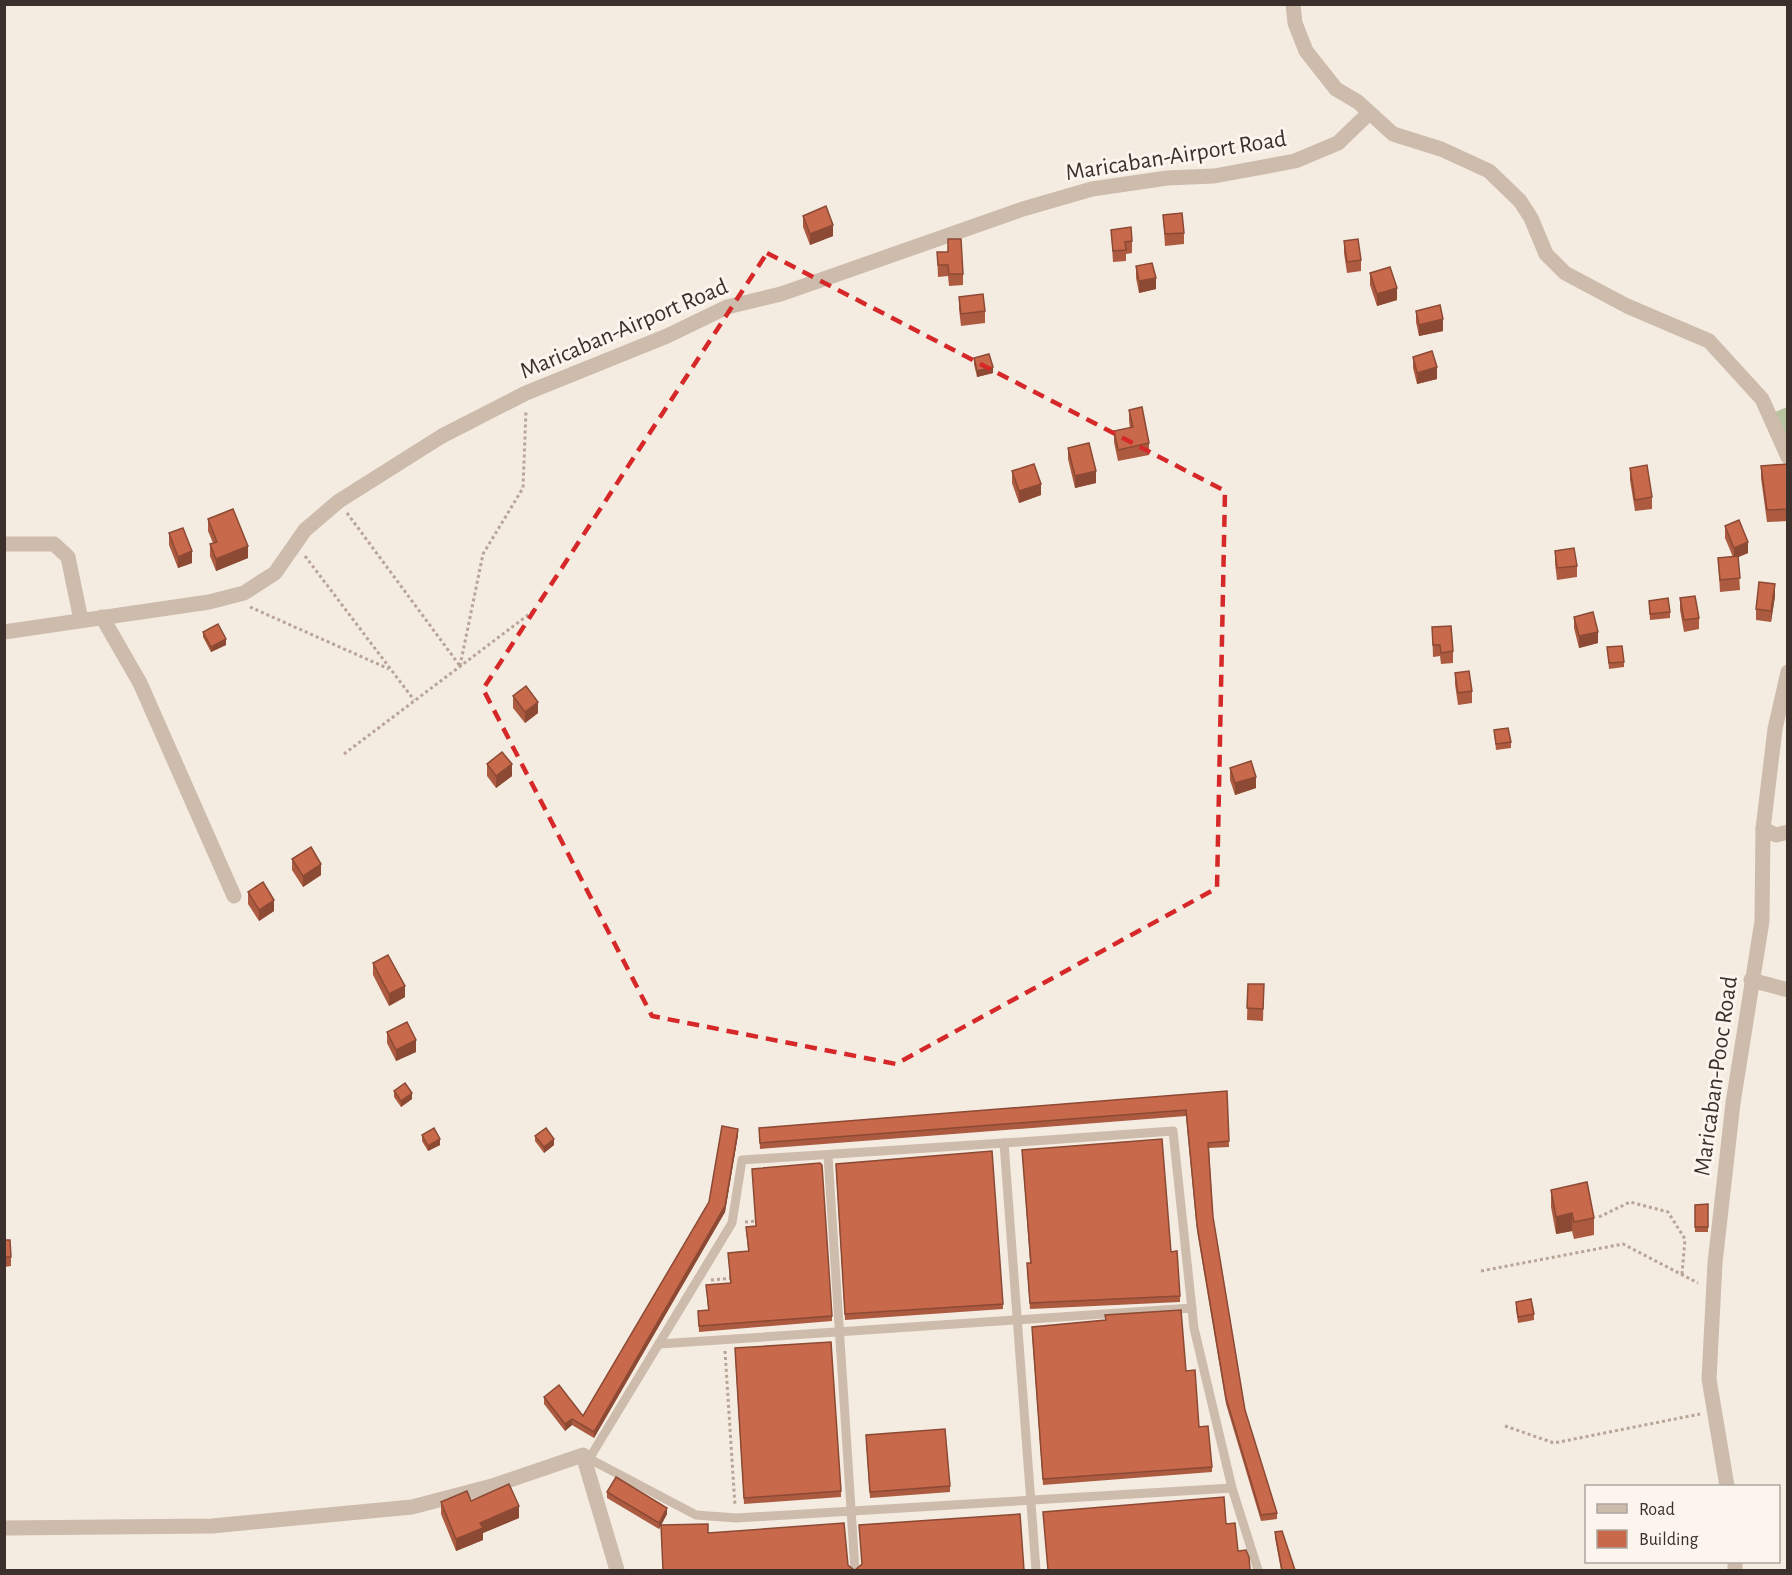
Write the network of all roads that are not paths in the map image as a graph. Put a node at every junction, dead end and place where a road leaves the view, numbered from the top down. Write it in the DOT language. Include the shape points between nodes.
graph roads {
  1 [pos="1293,4"];
  2 [pos="1368,114"];
  3 [pos="1788,457"];
  4 [pos="4,544"];
  5 [pos="102,617"];
  6 [pos="81,620"];
  7 [pos="4,632"];
  8 [pos="1788,672"];
  9 [pos="1763,829"];
  10 [pos="1788,832"];
  11 [pos="234,896"];
  12 [pos="1751,980"];
  13 [pos="1788,990"];
  14 [pos="1004,1143"];
  15 [pos="828,1156"];
  16 [pos="1192,1308"];
  17 [pos="1017,1320"];
  18 [pos="839,1332"];
  19 [pos="659,1344"];
  20 [pos="586,1457"];
  21 [pos="1727,1485"];
  22 [pos="1232,1488"];
  23 [pos="1030,1500"];
  24 [pos="851,1512"];
  25 [pos="4,1528"];
  26 [pos="617,1570"];
  27 [pos="855,1570"];
  28 [pos="1036,1570"];
  29 [pos="1258,1570"];
  1 -- 2 [label="street" via="1294,23 1306,51 1336,89 1358,102"];
  2 -- 3 [label="street" via="1393,134 1441,149 1489,171 1520,201 1546,254 1565,273 1627,306 1709,341 1762,399"];
  2 -- 5 [label="street, Maricaban-Airport Road" via="1338,143 1295,161 1214,176 1167,178 1080,192 781,294 727,307 667,336 526,393 442,436 339,501 305,530 275,573 244,593"];
  4 -- 6 [label="street" via="54,544 68,556"];
  5 -- 6 [label="street, Maricaban-Airport Road"];
  5 -- 11 [label="street" via="140,683"];
  6 -- 7 [label="street, Maricaban-Airport Road"];
  8 -- 9 [label="street, Maricaban-Pooc Road" via="1775,729"];
  9 -- 10 [label="street" via="1776,834"];
  9 -- 12 [label="street, Maricaban-Pooc Road" via="1762,921"];
  12 -- 13 [label="street"];
  12 -- 21 [label="street, Maricaban-Pooc Road" via="1733,1102 1708,1379"];
  14 -- 15 [label="lane"];
  14 -- 16 [label="lane" via="1173,1131"];
  14 -- 17 [label="lane"];
  15 -- 18 [label="lane"];
  15 -- 19 [label="lane" via="742,1160 732,1223"];
  16 -- 17 [label="lane"];
  16 -- 22 [label="lane"];
  17 -- 18 [label="lane"];
  17 -- 23 [label="lane"];
  18 -- 19 [label="lane"];
  18 -- 24 [label="lane"];
  19 -- 20 [label="lane"];
  20 -- 24 [label="lane" via="696,1515 736,1518"];
  20 -- 25 [label="street" via="412,1507 212,1526"];
  20 -- 26 [label="street"];
  22 -- 23 [label="lane"];
  22 -- 29 [label="lane"];
  23 -- 24 [label="lane"];
  23 -- 28 [label="lane"];
  24 -- 27 [label="lane"];
}
